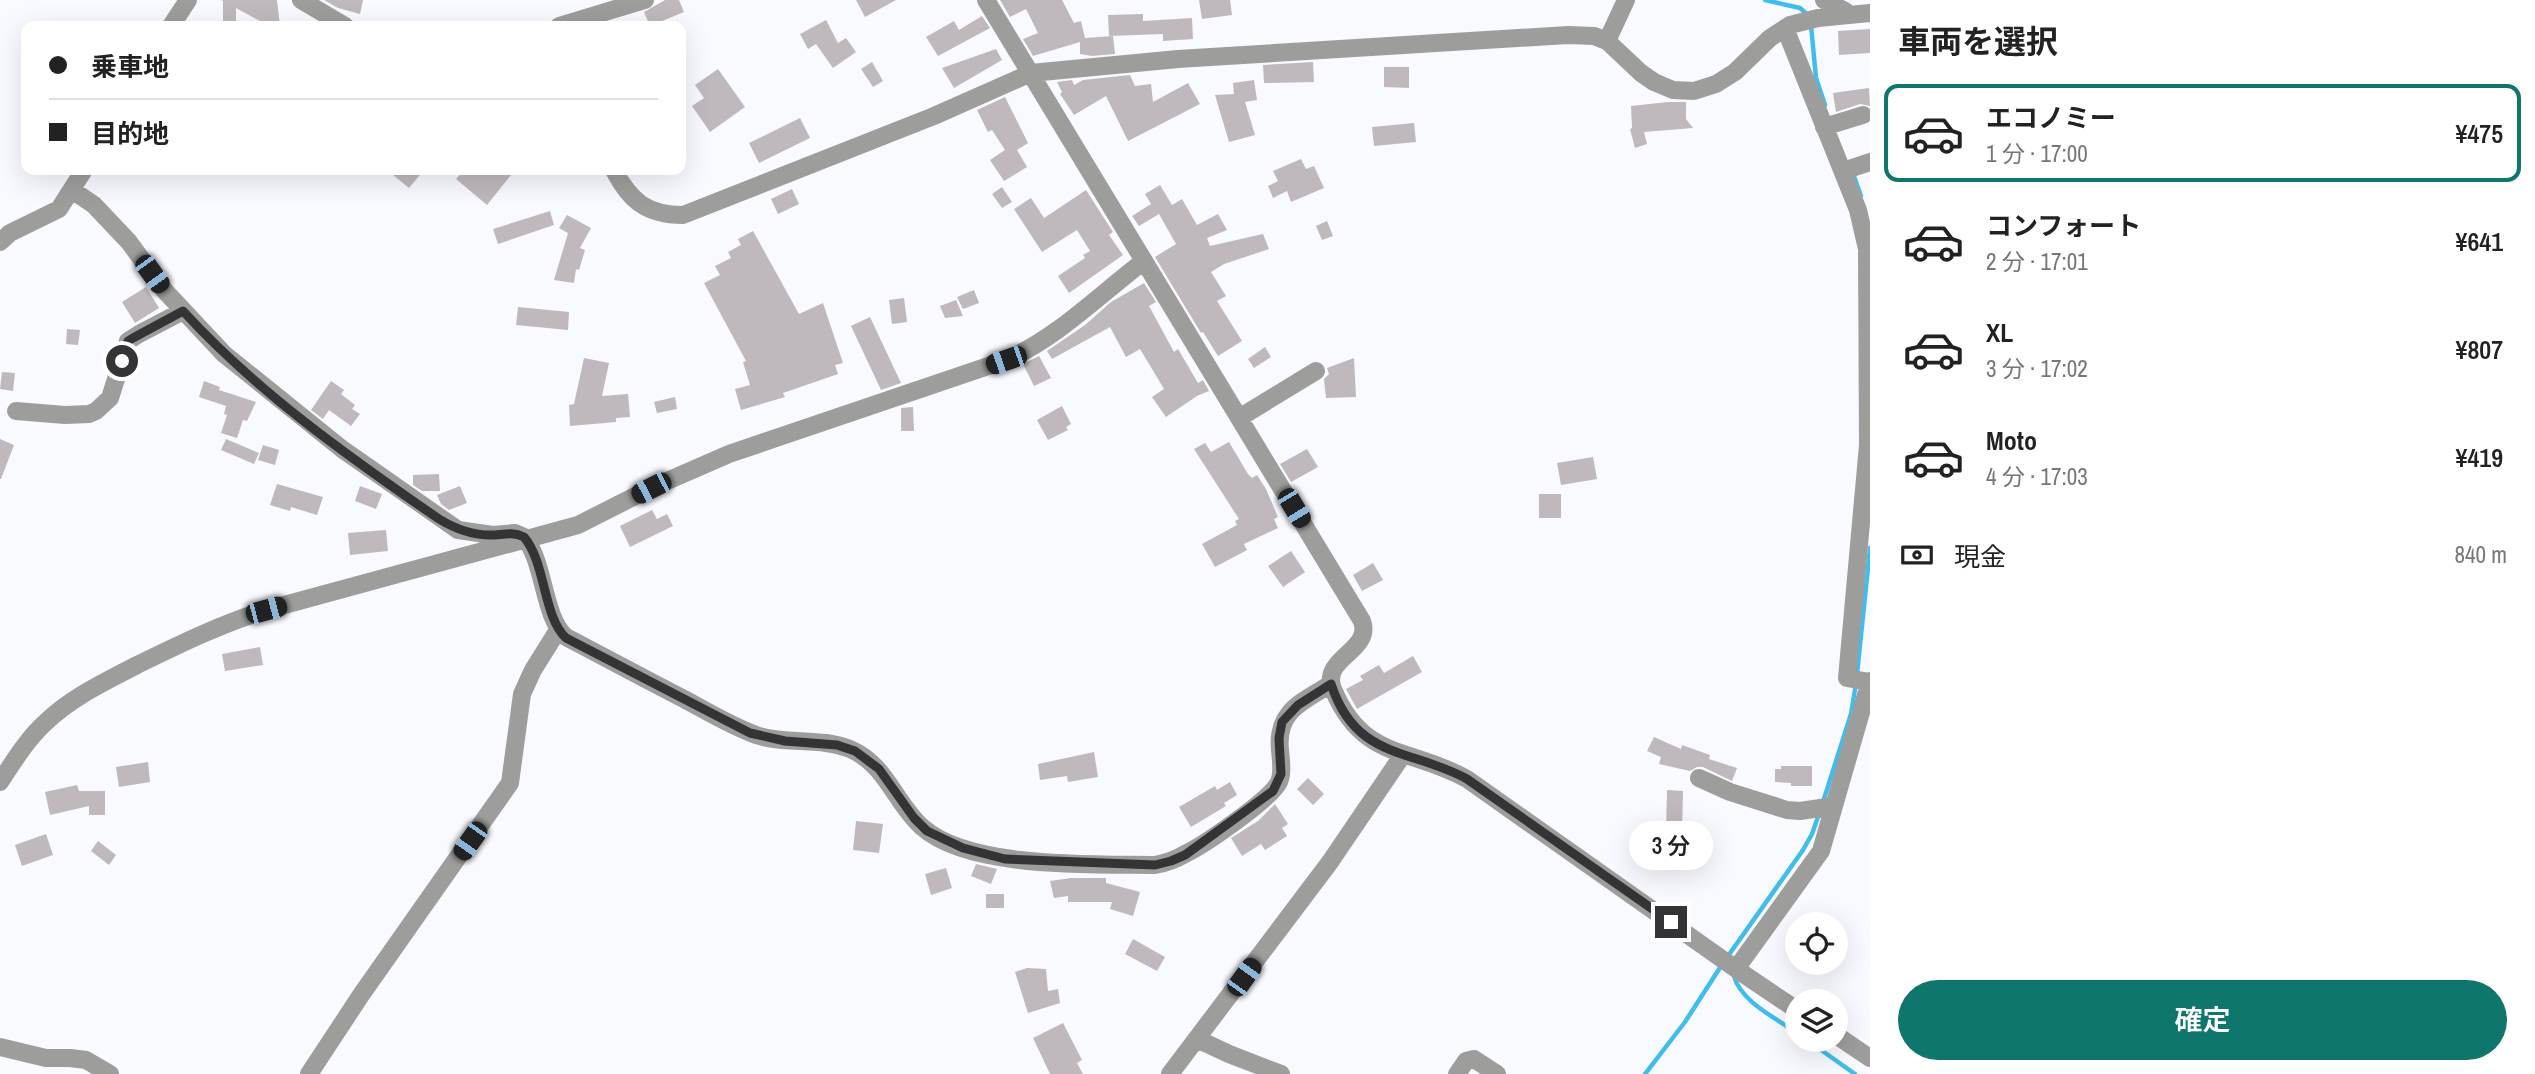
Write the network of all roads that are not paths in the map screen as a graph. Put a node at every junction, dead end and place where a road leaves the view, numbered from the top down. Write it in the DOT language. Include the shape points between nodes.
graph roads {
  1 [pos="188,0"];
  2 [pos="301,0"];
  3 [pos="645,0"];
  4 [pos="986,0"];
  5 [pos="1626,0"];
  6 [pos="1824,0"];
  7 [pos="1870,13"];
  8 [pos="1848,15"];
  9 [pos="174,21"];
  10 [pos="337,21"];
  11 [pos="576,21"];
  12 [pos="1790,26"];
  13 [pos="1607,41"];
  14 [pos="1031,73"];
  15 [pos="1863,116"];
  16 [pos="1824,127"];
  17 [pos="1870,162"];
  18 [pos="1843,171"];
  19 [pos="81,175"];
  20 [pos="617,175"];
  21 [pos="72,190"];
  22 [pos="0,242"];
  23 [pos="1144,261"];
  24 [pos="183,311"];
  25 [pos="1316,370"];
  26 [pos="1869,407"];
  27 [pos="16,411"];
  28 [pos="1239,418"];
  29 [pos="527,541"];
  30 [pos="558,630"];
  31 [pos="1870,682"];
  32 [pos="1331,684"];
  33 [pos="1402,755"];
  34 [pos="1699,778"];
  35 [pos="0,782"];
  36 [pos="1835,806"];
  37 [pos="1735,969"];
  38 [pos="1785,1002"];
  39 [pos="1197,1039"];
  40 [pos="1848,1043"];
  41 [pos="0,1048"];
  42 [pos="1870,1058"];
  43 [pos="110,1074"];
  44 [pos="309,1074"];
  45 [pos="1170,1074"];
  46 [pos="1281,1074"];
  47 [pos="1457,1074"];
  48 [pos="1497,1074"];
  1 -- 9 [label="street"];
  2 -- 10 [label="street"];
  3 -- 11 [label="street"];
  4 -- 14 [label="street"];
  5 -- 13 [label="street"];
  6 -- 8 [label="street"];
  7 -- 8 [label="street"];
  8 -- 12 [label="street"];
  12 -- 13 [label="street" via="1770,38 1735,72 1694,91 1673,90 1654,82"];
  12 -- 16 [label="street"];
  13 -- 14 [label="street" via="1569,35 1432,41"];
  14 -- 20 [label="street" via="934,117 683,215 650,210 633,199"];
  14 -- 23 [label="street"];
  15 -- 16 [label="street"];
  16 -- 18 [label="street"];
  17 -- 18 [label="street"];
  18 -- 26 [label="street" via="1867,249"];
  19 -- 21 [label="street"];
  21 -- 22 [label="street" via="59,209"];
  21 -- 24 [label="street" via="94,205 129,242"];
  23 -- 28 [label="street"];
  23 -- 29 [label="street" via="1022,353 729,454 578,525"];
  24 -- 27 [label="street" via="128,341 110,398 96,411 65,415"];
  24 -- 29 [label="street" via="261,386 439,519 458,530 515,533"];
  25 -- 28 [label="street"];
  26 -- 31 [label="street" via="1847,678"];
  28 -- 32 [label="street" via="1364,627 1360,643 1336,667"];
  29 -- 30 [label="street"];
  29 -- 35 [label="street" via="266,610 192,638 66,706 34,734"];
  30 -- 32 [label="street" via="750,733 855,751 879,769 927,831 963,848 1005,859 1155,865 1185,855 1273,791 1281,774 1282,722 1298,705"];
  30 -- 44 [label="street" via="522,694 510,783"];
  31 -- 36 [label="street"];
  32 -- 33 [label="street" via="1356,727 1376,744"];
  33 -- 37 [label="street" via="1438,764 1467,779"];
  33 -- 39 [label="street" via="1330,862"];
  34 -- 36 [label="street" via="1787,810"];
  36 -- 37 [label="street" via="1821,851"];
  37 -- 38 [label="street"];
  39 -- 45 [label="street"];
  39 -- 46 [label="street"];
  40 -- 42 [label="street"];
  41 -- 43 [label="street" via="46,1058 86,1060"];
  47 -- 48 [label="street" via="1466,1061 1474,1059"];
}
